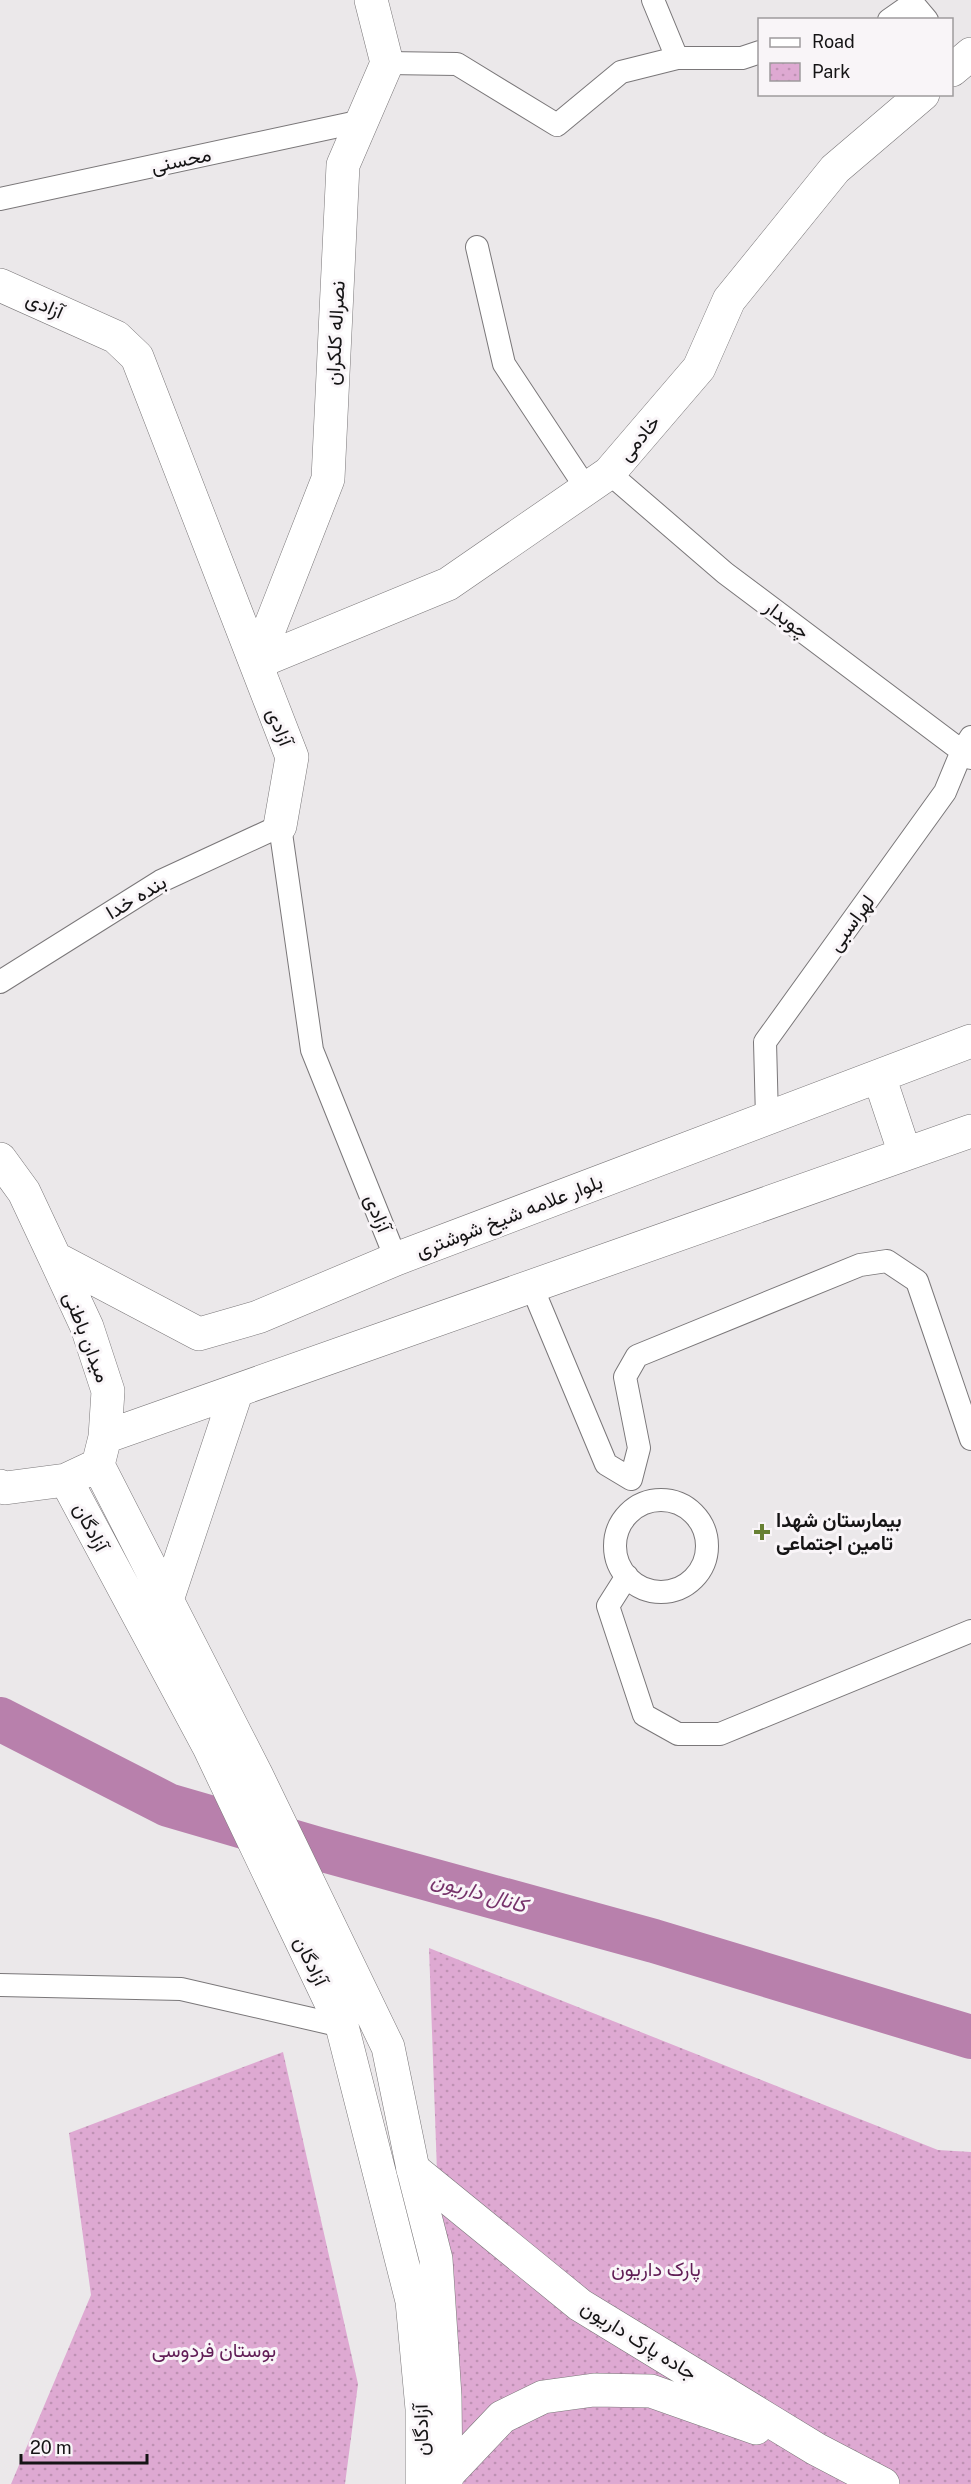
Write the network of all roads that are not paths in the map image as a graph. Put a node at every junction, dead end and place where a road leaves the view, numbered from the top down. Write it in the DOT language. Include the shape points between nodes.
graph roads {
  1 [pos="371,0"];
  2 [pos="391,0"];
  3 [pos="653,0"];
  4 [pos="916,8"];
  5 [pos="894,18"];
  6 [pos="384,49"];
  7 [pos="758,52"];
  8 [pos="677,58"];
  9 [pos="921,96"];
  10 [pos="362,121"];
  11 [pos="0,199"];
  12 [pos="477,248"];
  13 [pos="0,285"];
  14 [pos="598,481"];
  15 [pos="256,663"];
  16 [pos="968,749"];
  17 [pos="280,826"];
  18 [pos="0,982"];
  19 [pos="971,1041"];
  20 [pos="879,1076"];
  21 [pos="767,1118"];
  22 [pos="971,1131"];
  23 [pos="905,1155"];
  24 [pos="0,1159"];
  25 [pos="55,1258"];
  26 [pos="396,1259"];
  27 [pos="532,1287"];
  28 [pos="236,1393"];
  29 [pos="971,1439"];
  30 [pos="101,1451"];
  31 [pos="631,1479"];
  32 [pos="66,1480"];
  33 [pos="2,1493"];
  34 [pos="639,1506"];
  35 [pos="627,1576"];
  36 [pos="167,1600"];
  37 [pos="971,1631"];
  38 [pos="0,1985"];
  39 [pos="342,2026"];
  40 [pos="413,2169"];
  41 [pos="816,2449"];
  42 [pos="438,2481"];
  43 [pos="883,2484"];
  1 -- 6 [label="main road"];
  2 -- 6 [label="lane"];
  3 -- 8 [label="lane"];
  4 -- 5 [label="lane"];
  6 -- 8 [label="lane" via="456,64 557,125 621,72"];
  6 -- 10 [label="main road, نصراله کلکران"];
  7 -- 8 [label="lane" via="742,58"];
  9 -- 14 [label="main road, خادمی" via="835,169 729,300 699,368"];
  10 -- 11 [label="lane, محسنی"];
  10 -- 15 [label="main road, نصراله کلکران" via="343,165 328,479"];
  12 -- 14 [label="lane, چوبدار" via="504,364"];
  13 -- 15 [label="main road, آزادی" via="116,337 137,357"];
  14 -- 15 [label="main road, خادمی" via="448,584"];
  14 -- 16 [label="lane, چوبدار"];
  15 -- 17 [label="main road, آزادی" via="291,757"];
  16 -- 21 [label="lane, لهراسبی" via="945,792 765,1042"];
  17 -- 18 [label="lane, بنده خدا" via="160,880"];
  17 -- 26 [label="lane, آزادی" via="312,1050"];
  19 -- 20 [label="main road, بلوار علامه شیخ شوشتری"];
  20 -- 21 [label="main road, بلوار علامه شیخ شوشتری"];
  20 -- 23 [label="main road"];
  21 -- 26 [label="main road, بلوار علامه شیخ شوشتری"];
  22 -- 23 [label="main road"];
  23 -- 27 [label="main road"];
  24 -- 25 [label="main road, میدان باطنی" via="24,1192"];
  25 -- 26 [label="main road, بلوار علامه شیخ شوشتری" via="199,1334 258,1317"];
  25 -- 30 [label="main road, میدان باطنی" via="87,1327 108,1391"];
  27 -- 28 [label="main road"];
  27 -- 31 [label="lane" via="606,1464"];
  28 -- 30 [label="main road"];
  28 -- 36 [label="main road"];
  29 -- 31 [label="lane" via="917,1281 887,1261 860,1265 637,1356 625,1377 639,1448"];
  30 -- 32 [label="main road"];
  30 -- 36 [label="main road, آزادگان"];
  31 -- 34 [label="lane"];
  32 -- 33 [label="main road"];
  32 -- 39 [label="main road, آزادگان" via="209,1747"];
  34 -- 35 [label="lane" via="626,1514 614,1538 618,1564"];
  34 -- 35 [label="lane" via="649,1500 675,1501 697,1516 708,1541 704,1567 686,1586 660,1593 634,1585"];
  35 -- 37 [label="lane" via="608,1606 644,1715 678,1734 720,1734"];
  36 -- 40 [label="main road, آزادگان" via="388,2047"];
  38 -- 39 [label="lane" via="181,1989"];
  39 -- 42 [label="main road, آزادگان" via="412,2301 422,2409"];
  40 -- 41 [label="main road, جاده پارک داریون" via="580,2305"];
  40 -- 42 [label="main road, آزادگان" via="436,2259 445,2396"];
  41 -- 42 [label="main road" via="651,2391 594,2390 543,2397 502,2418"];
  41 -- 43 [label="main road, جاده پارک داریون"];
}
